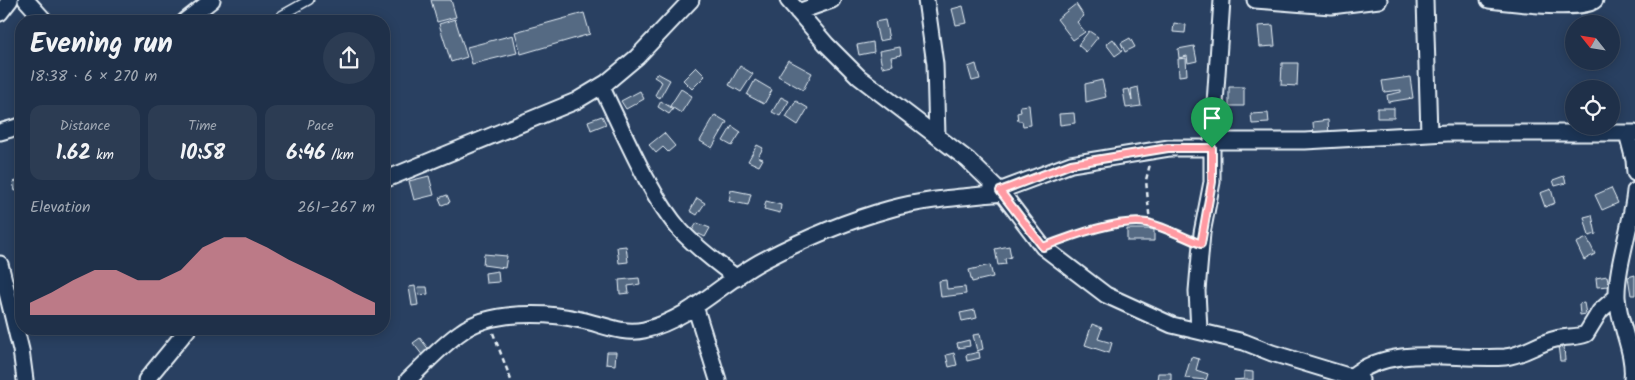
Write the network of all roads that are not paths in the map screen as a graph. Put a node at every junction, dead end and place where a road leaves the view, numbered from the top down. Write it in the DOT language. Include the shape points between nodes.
graph roads {
  1 [pos="10,0"];
  2 [pos="27,0"];
  3 [pos="309,0"];
  4 [pos="692,0"];
  5 [pos="788,0"];
  6 [pos="832,0"];
  7 [pos="926,0"];
  8 [pos="1222,0"];
  9 [pos="1255,0"];
  10 [pos="1379,0"];
  11 [pos="1425,0"];
  12 [pos="1490,0"];
  13 [pos="1595,0"];
  14 [pos="205,2"];
  15 [pos="0,12"];
  16 [pos="798,12"];
  17 [pos="40,15"];
  18 [pos="191,15"];
  19 [pos="282,15"];
  20 [pos="601,86"];
  21 [pos="15,128"];
  22 [pos="0,132"];
  23 [pos="1631,133"];
  24 [pos="1429,134"];
  25 [pos="937,136"];
  26 [pos="1212,145"];
  27 [pos="1635,173"];
  28 [pos="390,178"];
  29 [pos="1635,191"];
  30 [pos="1001,192"];
  31 [pos="0,264"];
  32 [pos="738,278"];
  33 [pos="1617,296"];
  34 [pos="695,306"];
  35 [pos="15,325"];
  36 [pos="1199,330"];
  37 [pos="17,335"];
  38 [pos="183,335"];
  39 [pos="1356,378"];
  40 [pos="25,380"];
  41 [pos="146,380"];
  42 [pos="408,380"];
  43 [pos="718,380"];
  44 [pos="1632,380"];
  1 -- 15 [label="street"];
  2 -- 17 [label="street"];
  3 -- 19 [label="lane"];
  4 -- 20 [label="street" via="637,57"];
  5 -- 16 [label="street"];
  6 -- 16 [label="street"];
  7 -- 25 [label="street" via="935,64"];
  8 -- 26 [label="street"];
  9 -- 10 [label="street" via="1331,6"];
  11 -- 24 [label="street"];
  12 -- 13 [label="street" via="1518,4 1589,5"];
  14 -- 18 [label="street"];
  16 -- 25 [label="street" via="858,77"];
  20 -- 28 [label="street" via="576,101"];
  20 -- 32 [label="street" via="659,200 686,236"];
  21 -- 22 [label="street"];
  23 -- 24 [label="street"];
  23 -- 27 [label="street"];
  24 -- 26 [label="street"];
  25 -- 30 [label="street"];
  26 -- 30 [label="street" via="1160,149 1071,164"];
  26 -- 36 [label="street" via="1212,182 1197,291"];
  29 -- 33 [label="street"];
  30 -- 32 [label="street" via="890,209 820,232 762,260"];
  30 -- 36 [label="street" via="1043,247 1079,276 1125,305 1172,325"];
  31 -- 35 [label="street"];
  32 -- 34 [label="street"];
  33 -- 39 [label="street" via="1600,311 1586,334 1555,339 1523,354 1495,358 1396,357 1376,362"];
  33 -- 44 [label="street" via="1632,355"];
  34 -- 42 [label="street" via="673,319 643,330 615,330 551,314 530,313 488,321 462,330"];
  34 -- 43 [label="street"];
  36 -- 39 [label="street"];
  37 -- 40 [label="street"];
  38 -- 41 [label="street"];
}
